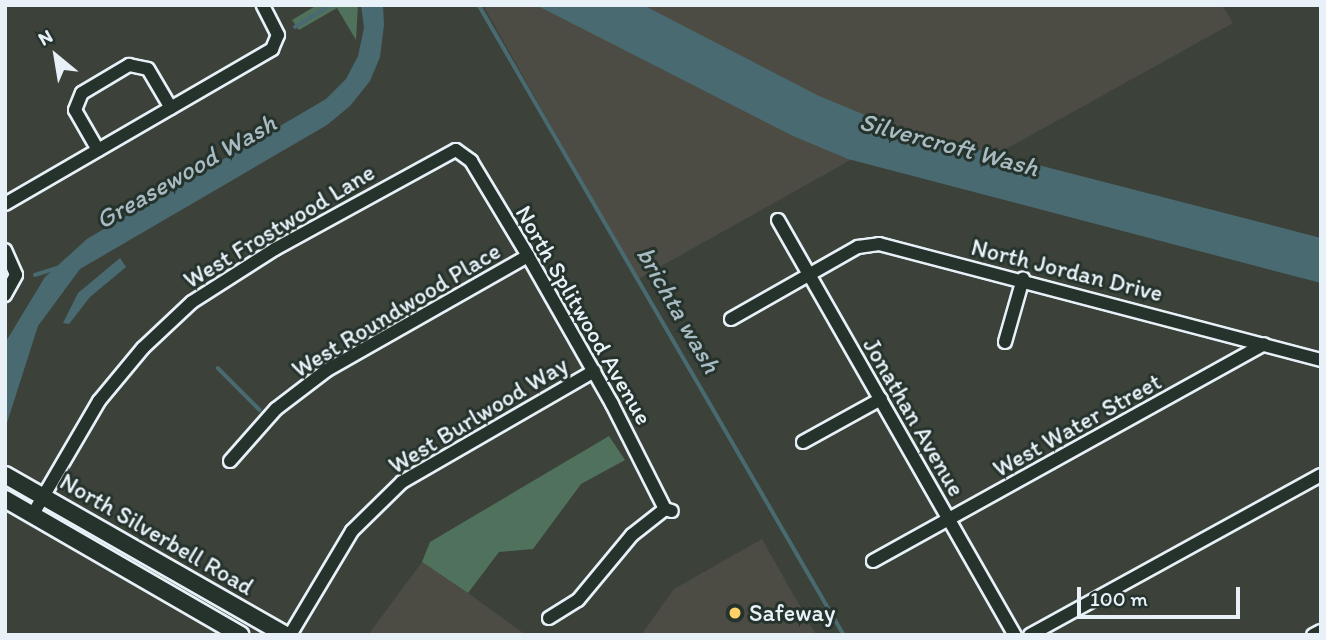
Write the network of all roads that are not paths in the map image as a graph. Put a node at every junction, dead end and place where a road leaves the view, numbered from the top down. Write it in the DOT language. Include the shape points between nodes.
graph roads {
  1 [pos="263,5"];
  2 [pos="171,108"];
  3 [pos="458,148"];
  4 [pos="97,150"];
  5 [pos="5,204"];
  6 [pos="778,220"];
  7 [pos="5,250"];
  8 [pos="527,256"];
  9 [pos="807,274"];
  10 [pos="1023,279"];
  11 [pos="5,295"];
  12 [pos="731,319"];
  13 [pos="1005,342"];
  14 [pos="1264,344"];
  15 [pos="1321,360"];
  16 [pos="594,371"];
  17 [pos="881,399"];
  18 [pos="803,442"];
  19 [pos="230,461"];
  20 [pos="5,475"];
  21 [pos="1321,475"];
  22 [pos="44,495"];
  23 [pos="5,499"];
  24 [pos="33,514"];
  25 [pos="950,520"];
  26 [pos="873,561"];
  27 [pos="549,618"];
  28 [pos="1321,631"];
  29 [pos="241,635"];
  30 [pos="288,635"];
  31 [pos="1015,635"];
  32 [pos="1030,635"];
  33 [pos="1313,635"];
  1 -- 2 [label="street" via="275,25 279,44"];
  2 -- 4 [label="street"];
  2 -- 4 [label="street" via="148,69 129,65 82,93 75,110"];
  3 -- 8 [label="street, North Splitwood Avenue" via="471,161"];
  3 -- 22 [label="street, West Frostwood Lane" via="275,249 192,302 143,348 99,401"];
  4 -- 5 [label="street"];
  6 -- 9 [label="street, Jonathan Avenue"];
  7 -- 11 [label="street" via="16,275"];
  8 -- 16 [label="street, North Splitwood Avenue"];
  8 -- 19 [label="street, West Roundwood Place" via="327,370 276,409"];
  9 -- 10 [label="street, North Jordan Drive" via="858,247 879,244"];
  9 -- 12 [label="street, North Jordan Drive"];
  9 -- 17 [label="street, Jonathan Avenue"];
  10 -- 13 [label="street"];
  10 -- 14 [label="street, North Jordan Drive"];
  14 -- 15 [label="street, North Jordan Drive"];
  14 -- 25 [label="street, West Water Street"];
  16 -- 27 [label="street, North Splitwood Avenue" via="668,510 624,541 578,600"];
  16 -- 30 [label="street, West Burlwood Way" via="402,482 352,531"];
  17 -- 18 [label="street"];
  17 -- 25 [label="street, Jonathan Avenue"];
  20 -- 22 [label="main road, North Silverbell Road"];
  21 -- 32 [label="street"];
  22 -- 24 [label="street, West Frostwood Lane"];
  22 -- 30 [label="main road, North Silverbell Road"];
  23 -- 24 [label="main road, North Silverbell Road"];
  24 -- 29 [label="main road, North Silverbell Road"];
  25 -- 26 [label="street, West Water Street"];
  25 -- 31 [label="street, Jonathan Avenue"];
  28 -- 33 [label="street"];
}
